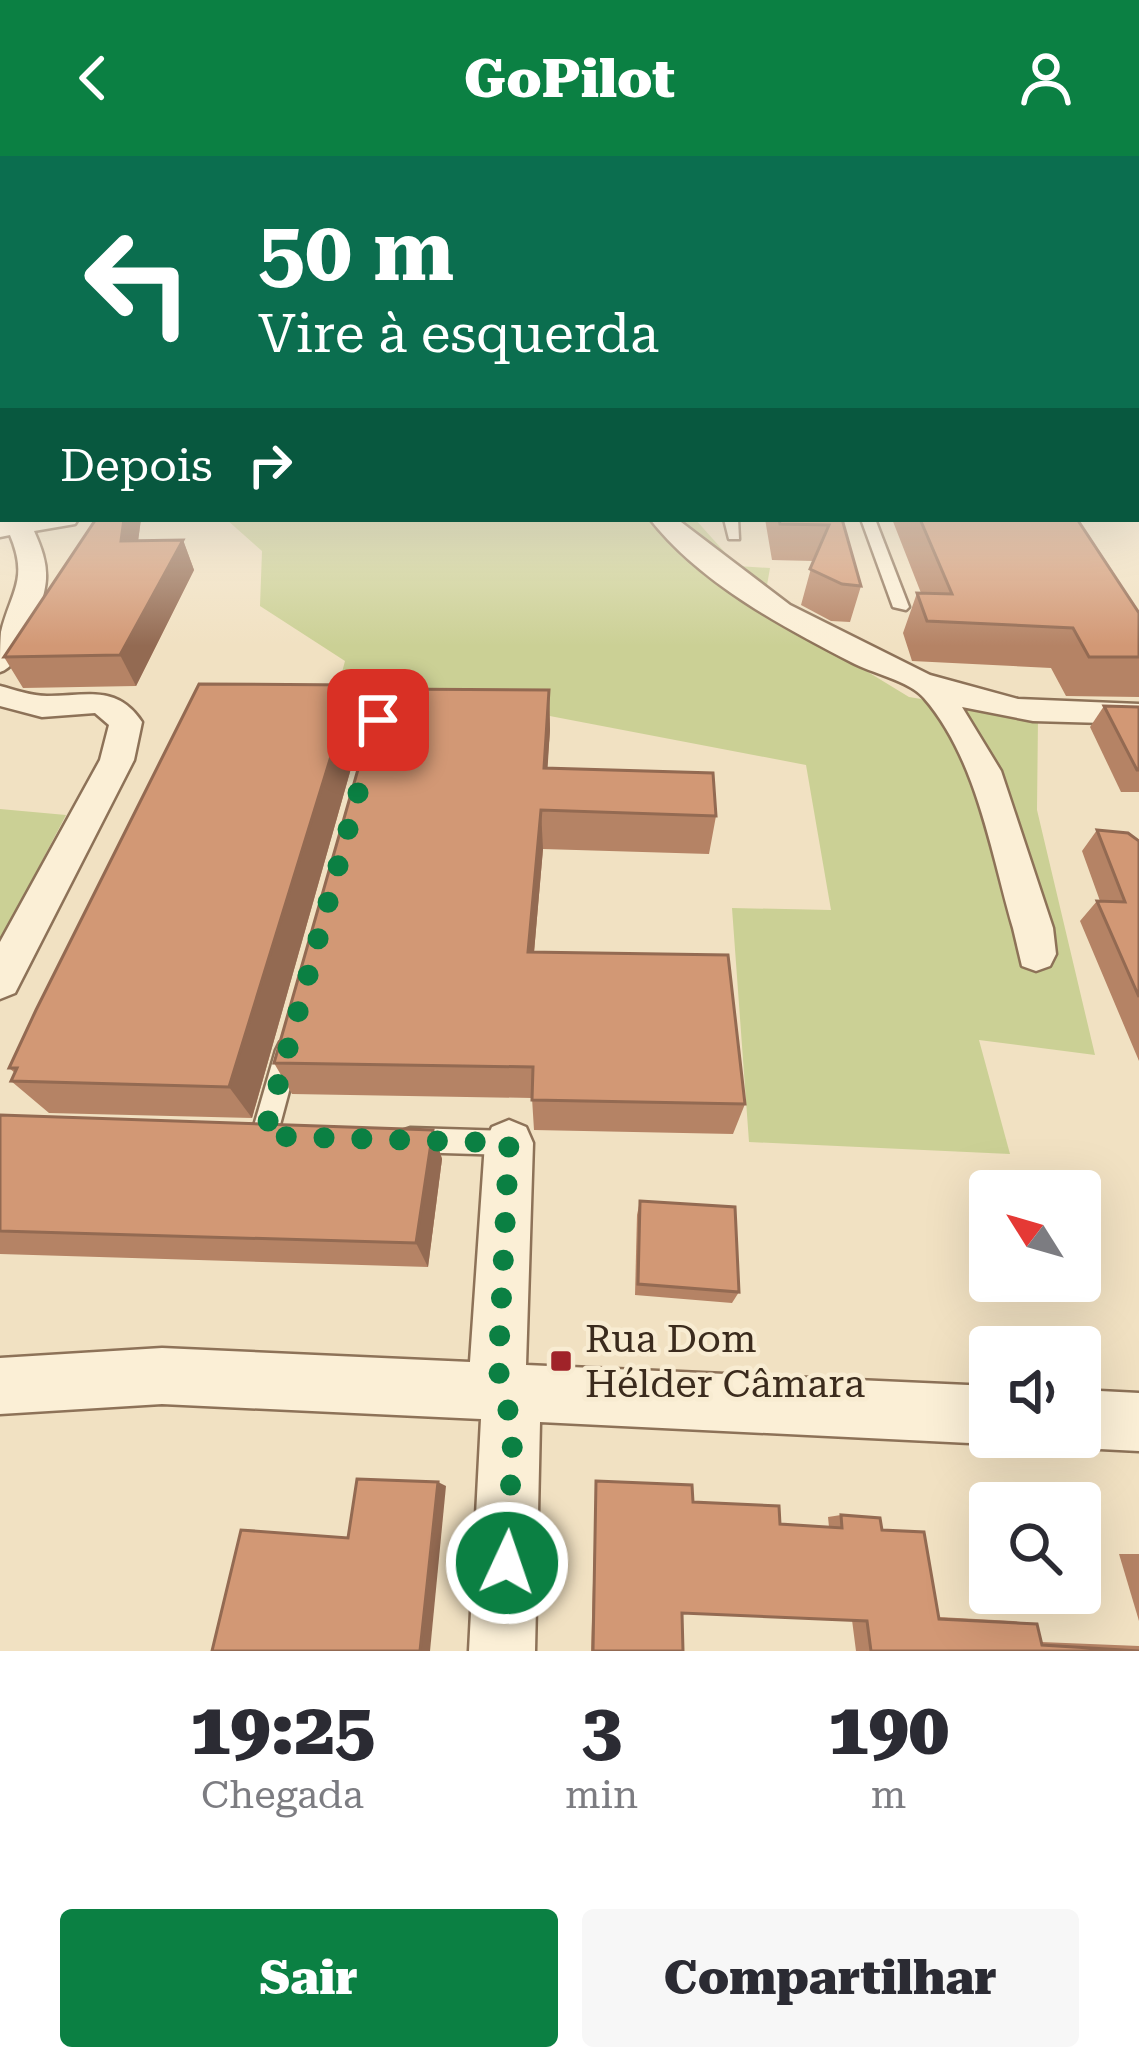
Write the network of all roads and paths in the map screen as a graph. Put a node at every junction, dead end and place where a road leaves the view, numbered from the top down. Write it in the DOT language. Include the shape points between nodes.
graph roads {
  1 [pos="47,522"];
  2 [pos="665,522"];
  3 [pos="732,522"];
  4 [pos="869,522"];
  5 [pos="9,528"];
  6 [pos="734,536"];
  7 [pos="901,608"];
  8 [pos="0,663"];
  9 [pos="932,684"];
  10 [pos="0,696"];
  11 [pos="1139,714"];
  12 [pos="1036,954"];
  13 [pos="0,981"];
  14 [pos="296,1021"];
  15 [pos="265,1136"];
  16 [pos="380,1139"];
  17 [pos="509,1143"];
  18 [pos="0,1386"];
  19 [pos="506,1393"];
  20 [pos="969,1414"];
  21 [pos="1101,1420"];
  22 [pos="1139,1422"];
  23 [pos="502,1651"];
  1 -- 5 [label="street"];
  2 -- 9 [label="street" via="774,608"];
  3 -- 6 [label="lane"];
  4 -- 7 [label="lane"];
  5 -- 8 [label="street" via="34,572 34,589"];
  9 -- 11 [label="street" via="1018,709"];
  9 -- 12 [label="street" via="984,771"];
  10 -- 13 [label="street" via="42,707 102,701 126,722 116,760"];
  14 -- 15 [label="lane"];
  16 -- 17 [label="lane"];
  17 -- 19 [label="street" via="498,1369"];
  18 -- 19 [label="street" via="162,1376"];
  19 -- 20 [label="street"];
  19 -- 23 [label="street" via="513,1431"];
  21 -- 22 [label="street"];
}
